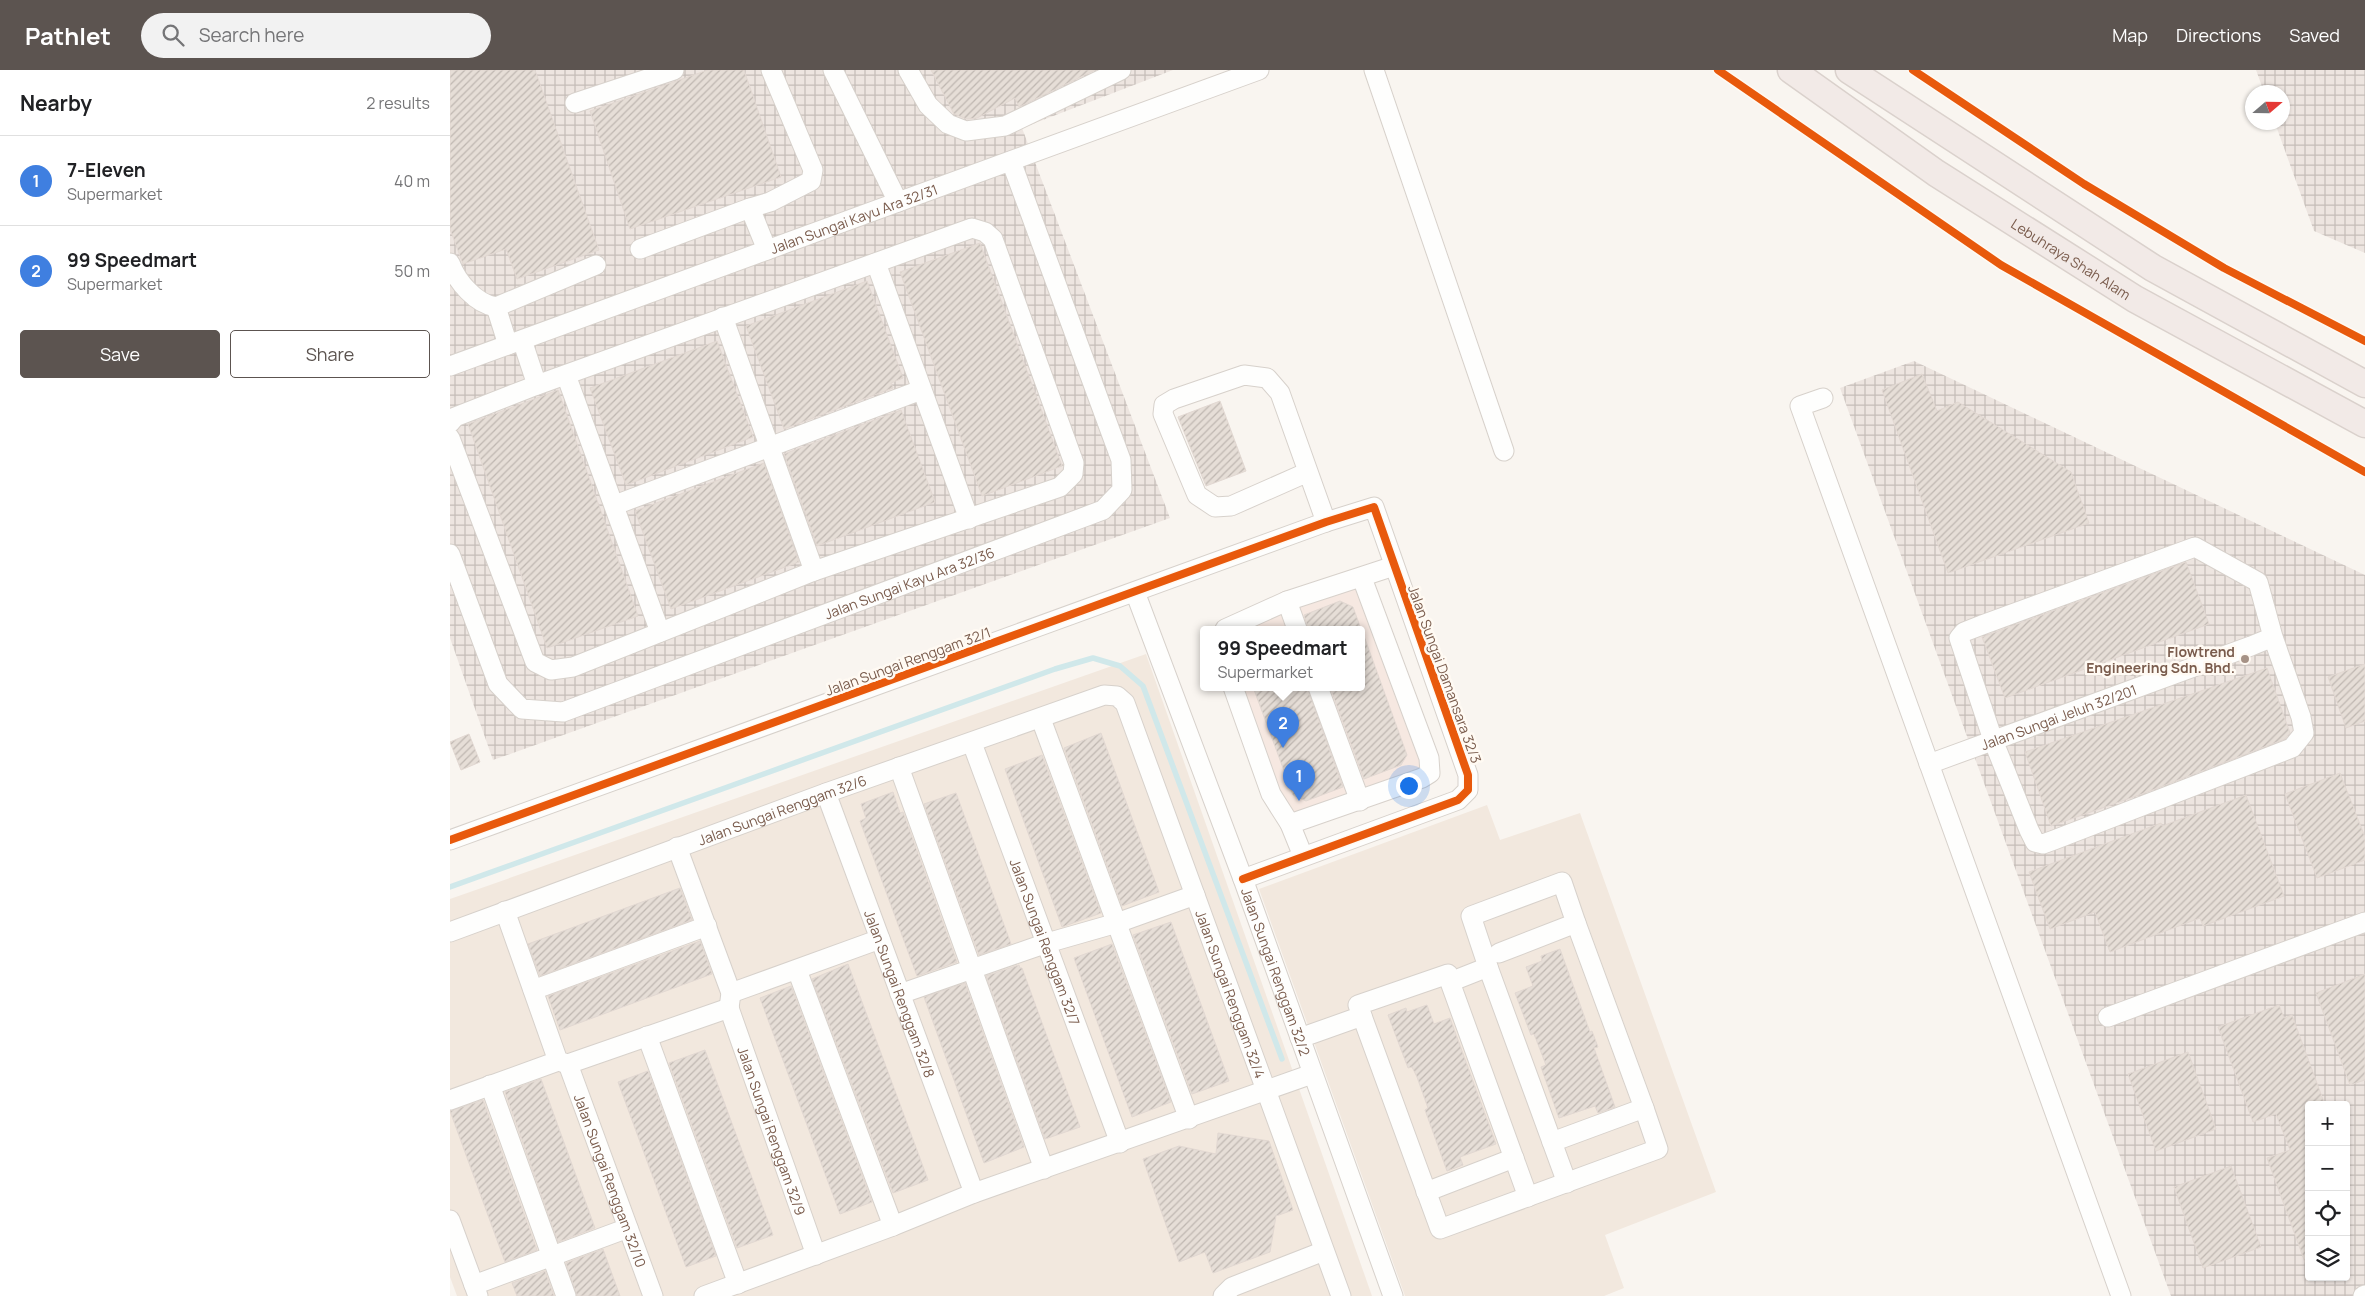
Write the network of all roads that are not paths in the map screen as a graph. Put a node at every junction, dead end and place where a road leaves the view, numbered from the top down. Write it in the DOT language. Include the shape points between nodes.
graph roads {
  1 [pos="674,70"];
  2 [pos="771,70"];
  3 [pos="833,70"];
  4 [pos="908,70"];
  5 [pos="1121,70"];
  6 [pos="1259,70"];
  7 [pos="1374,70"];
  8 [pos="1791,70"];
  9 [pos="1849,70"];
  10 [pos="576,103"];
  11 [pos="1011,161"];
  12 [pos="898,202"];
  13 [pos="750,208"];
  14 [pos="640,249"];
  15 [pos="767,250"];
  16 [pos="450,263"];
  17 [pos="876,263"];
  18 [pos="596,265"];
  19 [pos="496,307"];
  20 [pos="723,318"];
  21 [pos="515,342"];
  22 [pos="450,366"];
  23 [pos="566,375"];
  24 [pos="537,384"];
  25 [pos="2365,384"];
  26 [pos="921,390"];
  27 [pos="1823,398"];
  28 [pos="450,422"];
  29 [pos="2365,424"];
  30 [pos="450,438"];
  31 [pos="768,446"];
  32 [pos="1504,451"];
  33 [pos="1308,472"];
  34 [pos="615,505"];
  35 [pos="1374,507"];
  36 [pos="969,520"];
  37 [pos="1326,522"];
  38 [pos="450,554"];
  39 [pos="1394,566"];
  40 [pos="814,571"];
  41 [pos="1362,578"];
  42 [pos="1135,592"];
  43 [pos="1287,601"];
  44 [pos="1232,626"];
  45 [pos="1296,626"];
  46 [pos="660,632"];
  47 [pos="2273,637"];
  48 [pos="1234,691"];
  49 [pos="1319,691"];
  50 [pos="1117,696"];
  51 [pos="1041,719"];
  52 [pos="1993,740"];
  53 [pos="972,743"];
  54 [pos="1930,764"];
  55 [pos="899,767"];
  56 [pos="826,793"];
  57 [pos="1360,801"];
  58 [pos="1290,824"];
  59 [pos="450,840"];
  60 [pos="677,847"];
  61 [pos="1303,856"];
  62 [pos="1243,879"];
  63 [pos="1195,895"];
  64 [pos="505,911"];
  65 [pos="2365,922"];
  66 [pos="1117,923"];
  67 [pos="1576,923"];
  68 [pos="707,926"];
  69 [pos="450,932"];
  70 [pos="880,939"];
  71 [pos="1047,942"];
  72 [pos="1494,960"];
  73 [pos="797,970"];
  74 [pos="971,970"];
  75 [pos="1448,974"];
  76 [pos="533,990"];
  77 [pos="900,994"];
  78 [pos="730,1000"];
  79 [pos="1362,1016"];
  80 [pos="2108,1017"];
  81 [pos="646,1036"];
  82 [pos="1300,1038"];
  83 [pos="563,1062"];
  84 [pos="1312,1074"];
  85 [pos="490,1086"];
  86 [pos="1267,1092"];
  87 [pos="450,1100"];
  88 [pos="1644,1108"];
  89 [pos="1189,1119"];
  90 [pos="1552,1142"];
  91 [pos="1120,1143"];
  92 [pos="1514,1158"];
  93 [pos="1044,1169"];
  94 [pos="1567,1182"];
  95 [pos="1426,1192"];
  96 [pos="974,1193"];
  97 [pos="1528,1197"];
  98 [pos="450,1220"];
  99 [pos="893,1226"];
  100 [pos="628,1228"];
  101 [pos="1324,1252"];
  102 [pos="816,1255"];
  103 [pos="552,1256"];
  104 [pos="738,1284"];
  105 [pos="476,1291"];
  106 [pos="1335,1294"];
  107 [pos="566,1296"];
  108 [pos="653,1296"];
  109 [pos="704,1296"];
  110 [pos="1223,1296"];
  111 [pos="1393,1296"];
  112 [pos="2121,1296"];
  1 -- 10 [label="street"];
  2 -- 13 [label="street" via="813,170 811,181 770,202"];
  3 -- 12 [label="street"];
  4 -- 5 [label="street" via="928,104 948,124 966,132 1005,126"];
  6 -- 11 [label="street, Jalan Sungai Kayu Ara 32/31"];
  7 -- 32 [label="street"];
  8 -- 29 [label="highway, Lebuhraya Shah Alam" via="1936,173 2135,298"];
  9 -- 25 [label="highway" via="2153,268"];
  11 -- 12 [label="street, Jalan Sungai Kayu Ara 32/31"];
  11 -- 38 [label="street, Jalan Sungai Kayu Ara 32/36" via="1121,460 1122,490 1103,510 563,712 522,710 498,684"];
  12 -- 15 [label="street, Jalan Sungai Kayu Ara 32/31"];
  13 -- 14 [label="street"];
  13 -- 15 [label="street"];
  15 -- 21 [label="street, Jalan Sungai Kayu Ara 32/31"];
  16 -- 19 [label="street" via="455,277 485,306"];
  17 -- 20 [label="street"];
  17 -- 26 [label="street"];
  17 -- 36 [label="street" via="972,228 993,239 1074,463 1073,474 1060,487"];
  18 -- 19 [label="street"];
  19 -- 21 [label="street"];
  20 -- 23 [label="street"];
  20 -- 31 [label="street"];
  21 -- 22 [label="street, Jalan Sungai Kayu Ara 32/31"];
  21 -- 24 [label="street"];
  23 -- 24 [label="street"];
  23 -- 34 [label="street"];
  24 -- 28 [label="street" via="455,416"];
  26 -- 31 [label="street"];
  26 -- 36 [label="street"];
  27 -- 54 [label="street" via="1800,406"];
  30 -- 46 [label="street" via="535,662 551,670 573,667"];
  31 -- 34 [label="street"];
  31 -- 40 [label="street"];
  33 -- 33 [label="street" via="1231,506 1215,507 1197,495 1163,414 1164,405 1244,376 1267,378 1280,393"];
  33 -- 37 [label="street"];
  34 -- 46 [label="street"];
  35 -- 37 [label="street, Jalan Sungai Renggam 32/1"];
  35 -- 39 [label="street, Jalan Sungai Damansara 32/3"];
  36 -- 40 [label="street"];
  37 -- 42 [label="street, Jalan Sungai Renggam 32/1"];
  39 -- 41 [label="street"];
  39 -- 61 [label="street, Jalan Sungai Damansara 32/3" via="1468,775 1468,790 1458,800"];
  40 -- 46 [label="street"];
  41 -- 43 [label="street"];
  41 -- 57 [label="street" via="1429,758 1430,773"];
  42 -- 59 [label="street, Jalan Sungai Renggam 32/1"];
  42 -- 62 [label="street, Jalan Sungai Renggam 32/2"];
  43 -- 44 [label="street"];
  43 -- 45 [label="street"];
  47 -- 52 [label="street, Jalan Sungai Jeluh 32/201"];
  47 -- 52 [label="street" via="2258,582 2195,547 1964,632 1959,638 1963,654"];
  47 -- 52 [label="street" via="2304,733 2292,748 2054,840 2043,844 2035,842"];
  48 -- 58 [label="street" via="1271,794"];
  49 -- 57 [label="street"];
  50 -- 51 [label="street, Jalan Sungai Renggam 32/6" via="1104,695"];
  50 -- 63 [label="street, Jalan Sungai Renggam 32/4" via="1125,702"];
  51 -- 53 [label="street, Jalan Sungai Renggam 32/6"];
  51 -- 66 [label="street"];
  52 -- 54 [label="street, Jalan Sungai Jeluh 32/201"];
  53 -- 55 [label="street, Jalan Sungai Renggam 32/6"];
  53 -- 71 [label="street, Jalan Sungai Renggam 32/7"];
  54 -- 112 [label="street"];
  55 -- 56 [label="street, Jalan Sungai Renggam 32/6"];
  55 -- 74 [label="street"];
  56 -- 60 [label="street, Jalan Sungai Renggam 32/6"];
  56 -- 70 [label="street, Jalan Sungai Renggam 32/8"];
  57 -- 58 [label="street"];
  58 -- 61 [label="street"];
  60 -- 64 [label="street, Jalan Sungai Renggam 32/6"];
  60 -- 68 [label="street, Jalan Sungai Renggam 32/9"];
  61 -- 62 [label="street, Jalan Sungai Damansara 32/3"];
  62 -- 82 [label="street, Jalan Sungai Renggam 32/2"];
  63 -- 66 [label="street"];
  63 -- 86 [label="street, Jalan Sungai Renggam 32/4"];
  64 -- 69 [label="street, Jalan Sungai Renggam 32/6"];
  64 -- 76 [label="street, Jalan Sungai Renggam 32/10"];
  65 -- 80 [label="street"];
  66 -- 71 [label="street"];
  66 -- 89 [label="street"];
  67 -- 72 [label="street"];
  67 -- 72 [label="street" via="1562,882 1471,916"];
  67 -- 88 [label="street"];
  68 -- 76 [label="street"];
  68 -- 78 [label="street, Jalan Sungai Renggam 32/9"];
  70 -- 73 [label="street"];
  70 -- 77 [label="street, Jalan Sungai Renggam 32/8"];
  71 -- 74 [label="street"];
  71 -- 91 [label="street, Jalan Sungai Renggam 32/7"];
  72 -- 90 [label="street"];
  72 -- 92 [label="street" via="1450,982"];
  73 -- 78 [label="street"];
  73 -- 99 [label="street"];
  74 -- 77 [label="street"];
  74 -- 93 [label="street"];
  75 -- 79 [label="street" via="1358,1005"];
  76 -- 83 [label="street, Jalan Sungai Renggam 32/10"];
  77 -- 96 [label="street, Jalan Sungai Renggam 32/8"];
  78 -- 81 [label="street"];
  78 -- 102 [label="street, Jalan Sungai Renggam 32/9"];
  79 -- 82 [label="street"];
  79 -- 95 [label="street" via="1413,1131"];
  81 -- 83 [label="street"];
  81 -- 104 [label="street"];
  82 -- 84 [label="street, Jalan Sungai Renggam 32/2"];
  83 -- 85 [label="street"];
  83 -- 100 [label="street, Jalan Sungai Renggam 32/10"];
  84 -- 86 [label="street"];
  84 -- 111 [label="street, Jalan Sungai Renggam 32/2"];
  85 -- 87 [label="street"];
  85 -- 103 [label="street"];
  86 -- 89 [label="street"];
  86 -- 101 [label="street, Jalan Sungai Renggam 32/4"];
  88 -- 90 [label="street"];
  88 -- 94 [label="street" via="1658,1149"];
  89 -- 91 [label="street"];
  90 -- 94 [label="street"];
  91 -- 93 [label="street"];
  92 -- 95 [label="street"];
  92 -- 97 [label="street"];
  93 -- 96 [label="street"];
  94 -- 97 [label="street"];
  95 -- 97 [label="street" via="1440,1229"];
  96 -- 99 [label="street"];
  98 -- 105 [label="street"];
  99 -- 102 [label="street"];
  100 -- 103 [label="street"];
  100 -- 108 [label="street, Jalan Sungai Renggam 32/10"];
  101 -- 106 [label="street, Jalan Sungai Renggam 32/4"];
  101 -- 110 [label="street" via="1232,1287"];
  102 -- 104 [label="street"];
  103 -- 105 [label="street"];
  103 -- 107 [label="street"];
  104 -- 109 [label="street"];
}
